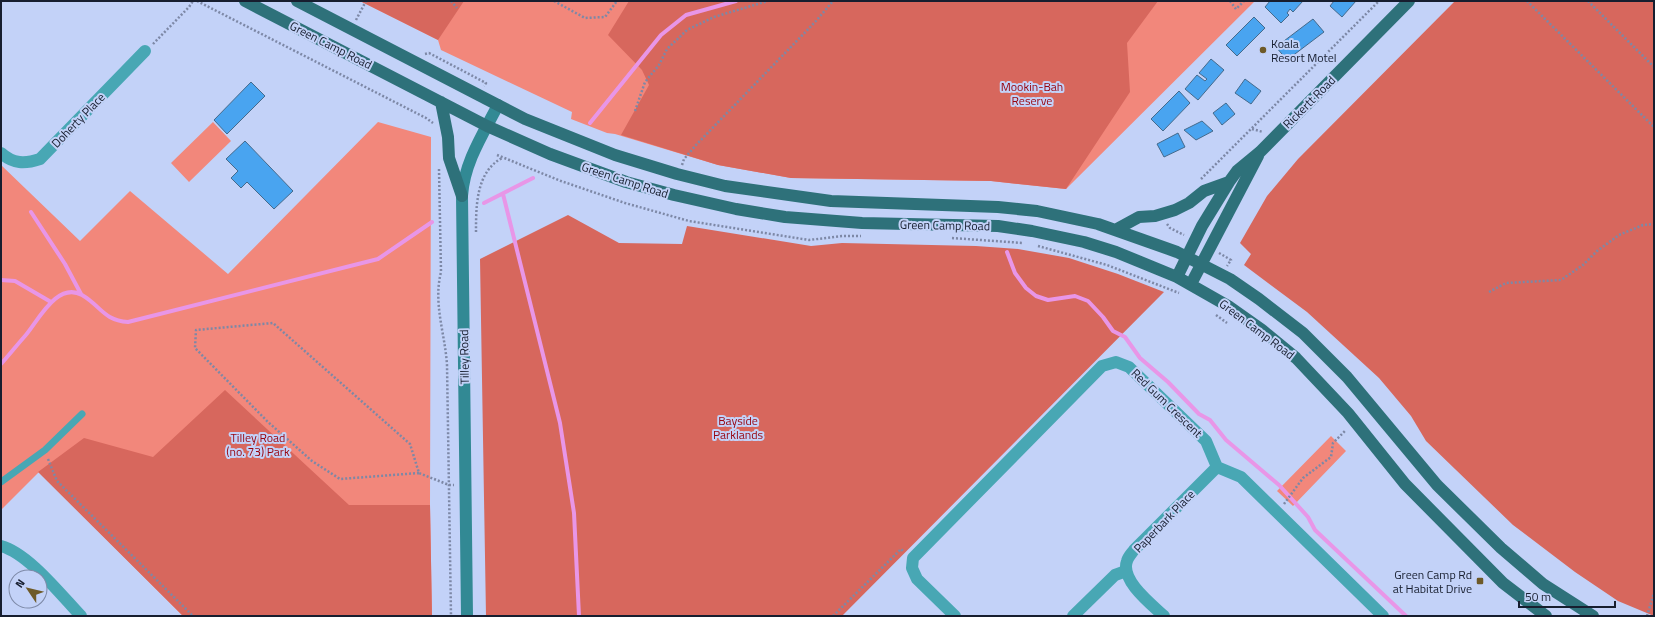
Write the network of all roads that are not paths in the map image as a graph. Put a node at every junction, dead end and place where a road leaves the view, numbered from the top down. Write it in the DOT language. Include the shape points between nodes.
graph roads {
  1 [pos="245,1"];
  2 [pos="297,1"];
  3 [pos="1409,1"];
  4 [pos="145,52"];
  5 [pos="441,102"];
  6 [pos="498,105"];
  7 [pos="487,126"];
  8 [pos="1260,152"];
  9 [pos="1,153"];
  10 [pos="1228,182"];
  11 [pos="462,196"];
  12 [pos="1117,229"];
  13 [pos="1187,257"];
  14 [pos="1201,264"];
  15 [pos="1177,277"];
  16 [pos="1191,284"];
  17 [pos="82,414"];
  18 [pos="1217,467"];
  19 [pos="1,482"];
  20 [pos="1,546"];
  21 [pos="1126,572"];
  22 [pos="81,616"];
  23 [pos="467,616"];
  24 [pos="955,616"];
  25 [pos="1073,616"];
  26 [pos="1164,616"];
  27 [pos="1383,616"];
  28 [pos="1546,616"];
  29 [pos="1593,616"];
  1 -- 5 [label="main road, Green Camp Road"];
  2 -- 6 [label="main road, Green Camp Road"];
  3 -- 8 [label="main road, Rickertt Road"];
  4 -- 9 [label="street, Doherty Place" via="40,159 26,164 6,158"];
  5 -- 7 [label="main road, Green Camp Road"];
  5 -- 11 [label="main road" via="449,158"];
  6 -- 7 [label="main road, Tilley Road"];
  6 -- 12 [label="main road, Green Camp Road" via="569,138 615,155 725,186 830,201 998,207 1037,211"];
  7 -- 11 [label="main road, Tilley Road" via="468,166"];
  7 -- 15 [label="main road, Green Camp Road" via="550,154 626,182 728,207 785,217 998,226 1032,231 1116,252"];
  8 -- 10 [label="main road, Rickertt Road"];
  8 -- 14 [label="main road, Rickertt Road"];
  10 -- 12 [label="main road" via="1204,191 1189,203 1163,214 1139,217"];
  10 -- 13 [label="main road, Rickertt Road"];
  11 -- 23 [label="main road, Tilley Road"];
  12 -- 13 [label="main road, Green Camp Road"];
  13 -- 14 [label="main road, Green Camp Road"];
  13 -- 15 [label="main road, Rickertt Road"];
  14 -- 16 [label="main road, Rickertt Road"];
  14 -- 29 [label="main road, Green Camp Road" via="1230,279 1303,333 1346,377 1437,484 1501,548 1543,584"];
  15 -- 16 [label="main road, Green Camp Road"];
  16 -- 28 [label="main road, Green Camp Road" via="1242,315 1296,358 1348,413 1409,489 1503,583"];
  17 -- 19 [label="lane" via="45,450"];
  18 -- 21 [label="street, Paperbark Place" via="1134,550 1127,560"];
  18 -- 24 [label="street, Red Gum Crescent" via="1206,441 1129,367 1116,362 1102,366 913,558 912,568 917,579"];
  18 -- 27 [label="street" via="1241,477"];
  20 -- 22 [label="street" via="25,559"];
  21 -- 25 [label="street" via="1116,575"];
  21 -- 26 [label="street" via="1131,584"];
}
